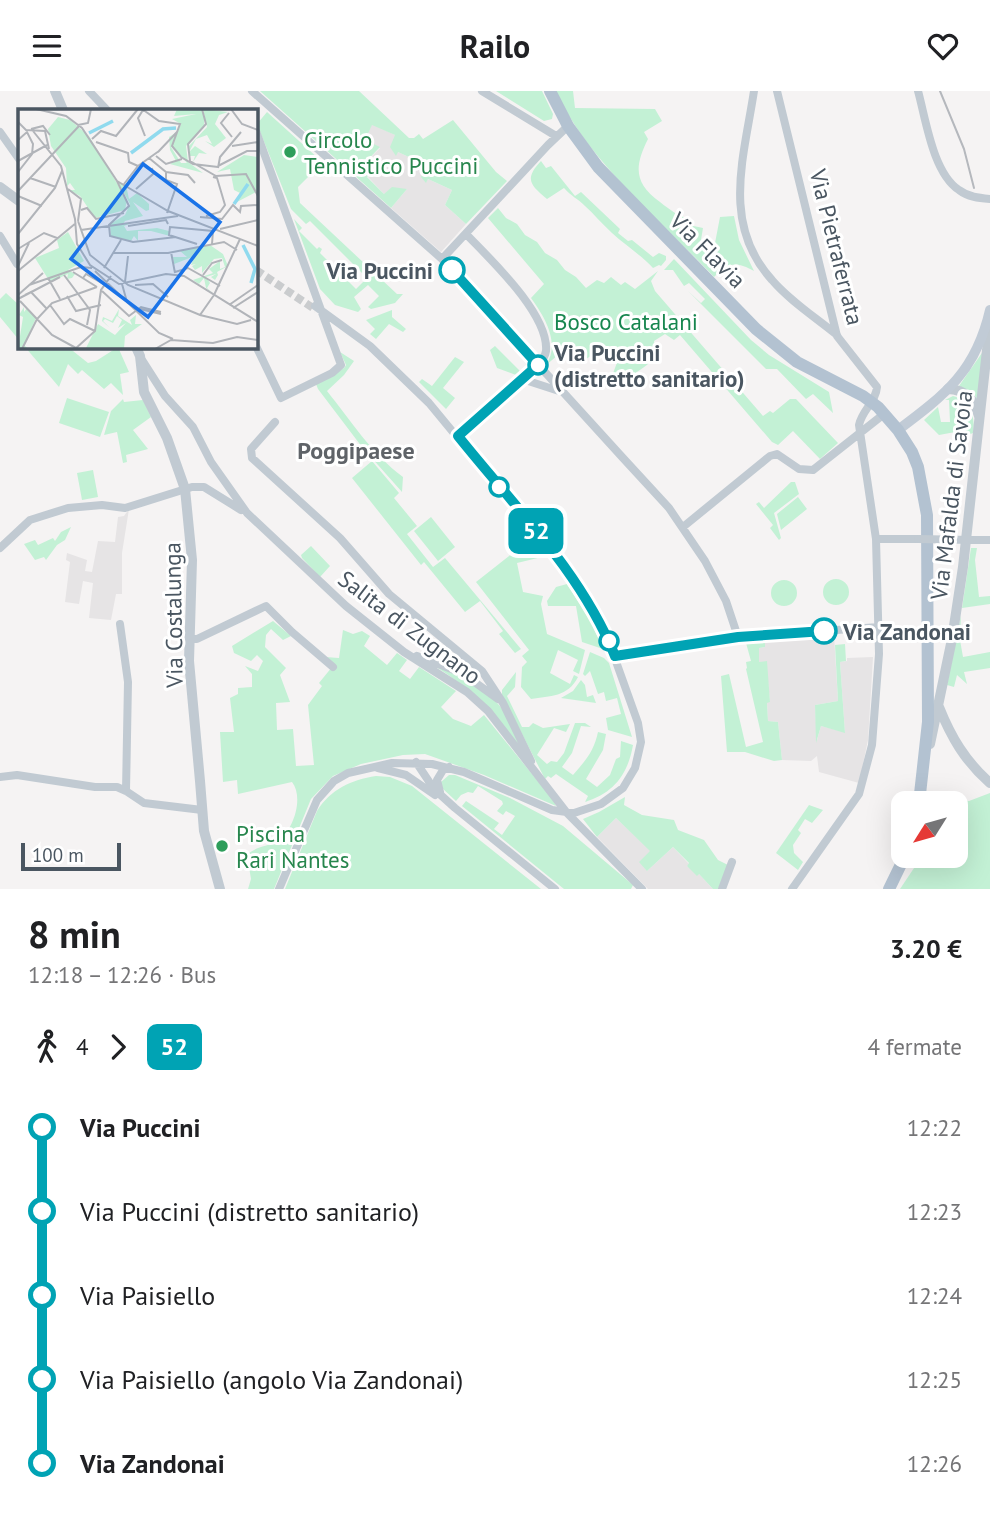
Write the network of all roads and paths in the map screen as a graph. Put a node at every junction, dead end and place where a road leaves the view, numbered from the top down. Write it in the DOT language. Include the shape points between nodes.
graph roads {
  1 [pos="55,91"];
  2 [pos="89,91"];
  3 [pos="252,91"];
  4 [pos="482,91"];
  5 [pos="550,91"];
  6 [pos="754,91"];
  7 [pos="777,91"];
  8 [pos="918,91"];
  9 [pos="63,109"];
  10 [pos="106,109"];
  11 [pos="568,127"];
  12 [pos="0,132"];
  13 [pos="257,137"];
  14 [pos="556,137"];
  15 [pos="18,158"];
  16 [pos="0,187"];
  17 [pos="990,199"];
  18 [pos="18,200"];
  19 [pos="466,234"];
  20 [pos="0,236"];
  21 [pos="442,259"];
  22 [pos="17,264"];
  23 [pos="831,309"];
  24 [pos="318,310"];
  25 [pos="990,310"];
  26 [pos="813,317"];
  27 [pos="990,318"];
  28 [pos="837,336"];
  29 [pos="257,348"];
  30 [pos="138,351"];
  31 [pos="538,365"];
  32 [pos="522,379"];
  33 [pos="948,389"];
  34 [pos="562,392"];
  35 [pos="872,402"];
  36 [pos="884,414"];
  37 [pos="980,420"];
  38 [pos="275,422"];
  39 [pos="898,430"];
  40 [pos="860,433"];
  41 [pos="458,436"];
  42 [pos="185,489"];
  43 [pos="247,513"];
  44 [pos="682,527"];
  45 [pos="876,539"];
  46 [pos="990,540"];
  47 [pos="0,548"];
  48 [pos="120,624"];
  49 [pos="878,627"];
  50 [pos="738,637"];
  51 [pos="190,639"];
  52 [pos="404,652"];
  53 [pos="615,656"];
  54 [pos="333,667"];
  55 [pos="928,680"];
  56 [pos="503,703"];
  57 [pos="939,707"];
  58 [pos="932,735"];
  59 [pos="950,735"];
  60 [pos="926,758"];
  61 [pos="416,762"];
  62 [pos="370,767"];
  63 [pos="449,767"];
  64 [pos="536,774"];
  65 [pos="0,776"];
  66 [pos="417,781"];
  67 [pos="990,783"];
  68 [pos="127,791"];
  69 [pos="921,791"];
  70 [pos="441,795"];
  71 [pos="455,808"];
  72 [pos="202,810"];
  73 [pos="568,813"];
  74 [pos="732,862"];
  75 [pos="899,868"];
  76 [pos="639,886"];
  77 [pos="220,889"];
  78 [pos="279,889"];
  79 [pos="555,889"];
  80 [pos="722,889"];
  81 [pos="792,889"];
  82 [pos="889,889"];
  1 -- 9 [label="street"];
  2 -- 10 [label="street"];
  3 -- 21 [label="street"];
  4 -- 14 [label="street"];
  5 -- 11 [label="main road, Via Flavia"];
  6 -- 26 [label="street" via="740,171 742,222 752,253 771,280"];
  7 -- 23 [label="street, Via Pietraferrata"];
  8 -- 17 [label="street" via="933,149 949,180 968,195"];
  11 -- 14 [label="street"];
  11 -- 35 [label="main road, Via Flavia" via="613,184 756,328 797,362"];
  12 -- 15 [label="street"];
  13 -- 24 [label="street"];
  14 -- 19 [label="street"];
  16 -- 18 [label="street"];
  19 -- 21 [label="street"];
  19 -- 31 [label="street" via="535,315 546,350"];
  20 -- 22 [label="street"];
  21 -- 31 [label="street"];
  23 -- 26 [label="street"];
  23 -- 28 [label="street, Via Pietraferrata"];
  24 -- 29 [label="street" via="341,365 332,373 279,396"];
  24 -- 41 [label="street" via="385,359"];
  25 -- 33 [label="main road" via="982,342"];
  26 -- 28 [label="street"];
  27 -- 37 [label="street, Via Mafalda di Savoia"];
  28 -- 35 [label="street, Via Pietraferrata" via="877,387"];
  30 -- 42 [label="street, Via Costalunga" via="144,392"];
  30 -- 43 [label="street, Salita di Zugnano"];
  31 -- 32 [label="street"];
  31 -- 34 [label="street"];
  32 -- 34 [label="street"];
  32 -- 41 [label="street"];
  33 -- 37 [label="street" via="963,391 971,398"];
  33 -- 39 [label="main road"];
  34 -- 44 [label="street"];
  35 -- 36 [label="main road, Via Flavia"];
  35 -- 40 [label="street" via="860,419"];
  36 -- 39 [label="main road, Via Flavia"];
  36 -- 40 [label="street"];
  37 -- 57 [label="street, Via Mafalda di Savoia" via="963,567"];
  38 -- 56 [label="street" via="251,449 252,458 340,538 389,594 472,661"];
  39 -- 55 [label="main road" via="918,467 928,515"];
  40 -- 44 [label="street" via="813,470 799,469 777,454 770,456"];
  40 -- 45 [label="street"];
  41 -- 53 [label="street" via="579,587"];
  42 -- 43 [label="street" via="204,487"];
  42 -- 47 [label="street" via="125,508 68,508 30,520"];
  42 -- 51 [label="street, Via Costalunga" via="192,560"];
  43 -- 52 [label="street, Salita di Zugnano" via="338,600"];
  44 -- 50 [label="street" via="714,576"];
  45 -- 46 [label="street, bridge"];
  45 -- 49 [label="street"];
  48 -- 68 [label="street" via="128,682"];
  49 -- 50 [label="street"];
  49 -- 81 [label="street" via="875,719 863,786"];
  50 -- 53 [label="street"];
  51 -- 54 [label="street" via="266,606"];
  51 -- 72 [label="street, Via Costalunga"];
  52 -- 56 [label="street" via="462,673"];
  52 -- 64 [label="street, Salita di Zugnano" via="477,701"];
  53 -- 73 [label="street" via="640,732 638,761 616,794 601,804"];
  55 -- 57 [label="street"];
  55 -- 60 [label="main road"];
  56 -- 64 [label="street"];
  57 -- 58 [label="street, Via Mafalda di Savoia"];
  57 -- 59 [label="street"];
  58 -- 59 [label="street"];
  58 -- 60 [label="street, Via Mafalda di Savoia"];
  59 -- 67 [label="street"];
  60 -- 69 [label="main road"];
  61 -- 62 [label="street"];
  61 -- 63 [label="street"];
  61 -- 66 [label="street" via="412,772"];
  61 -- 70 [label="street"];
  62 -- 66 [label="street"];
  62 -- 78 [label="street" via="334,781 317,800"];
  63 -- 70 [label="street" via="437,780"];
  63 -- 73 [label="street"];
  64 -- 73 [label="street, Salita di Zugnano"];
  65 -- 68 [label="street"];
  66 -- 71 [label="street"];
  68 -- 72 [label="street" via="144,803"];
  70 -- 71 [label="street"];
  71 -- 79 [label="street"];
  72 -- 77 [label="street, Via Costalunga"];
  73 -- 76 [label="street, Salita di Zugnano"];
  74 -- 80 [label="street"];
  75 -- 82 [label="main road"];
}
